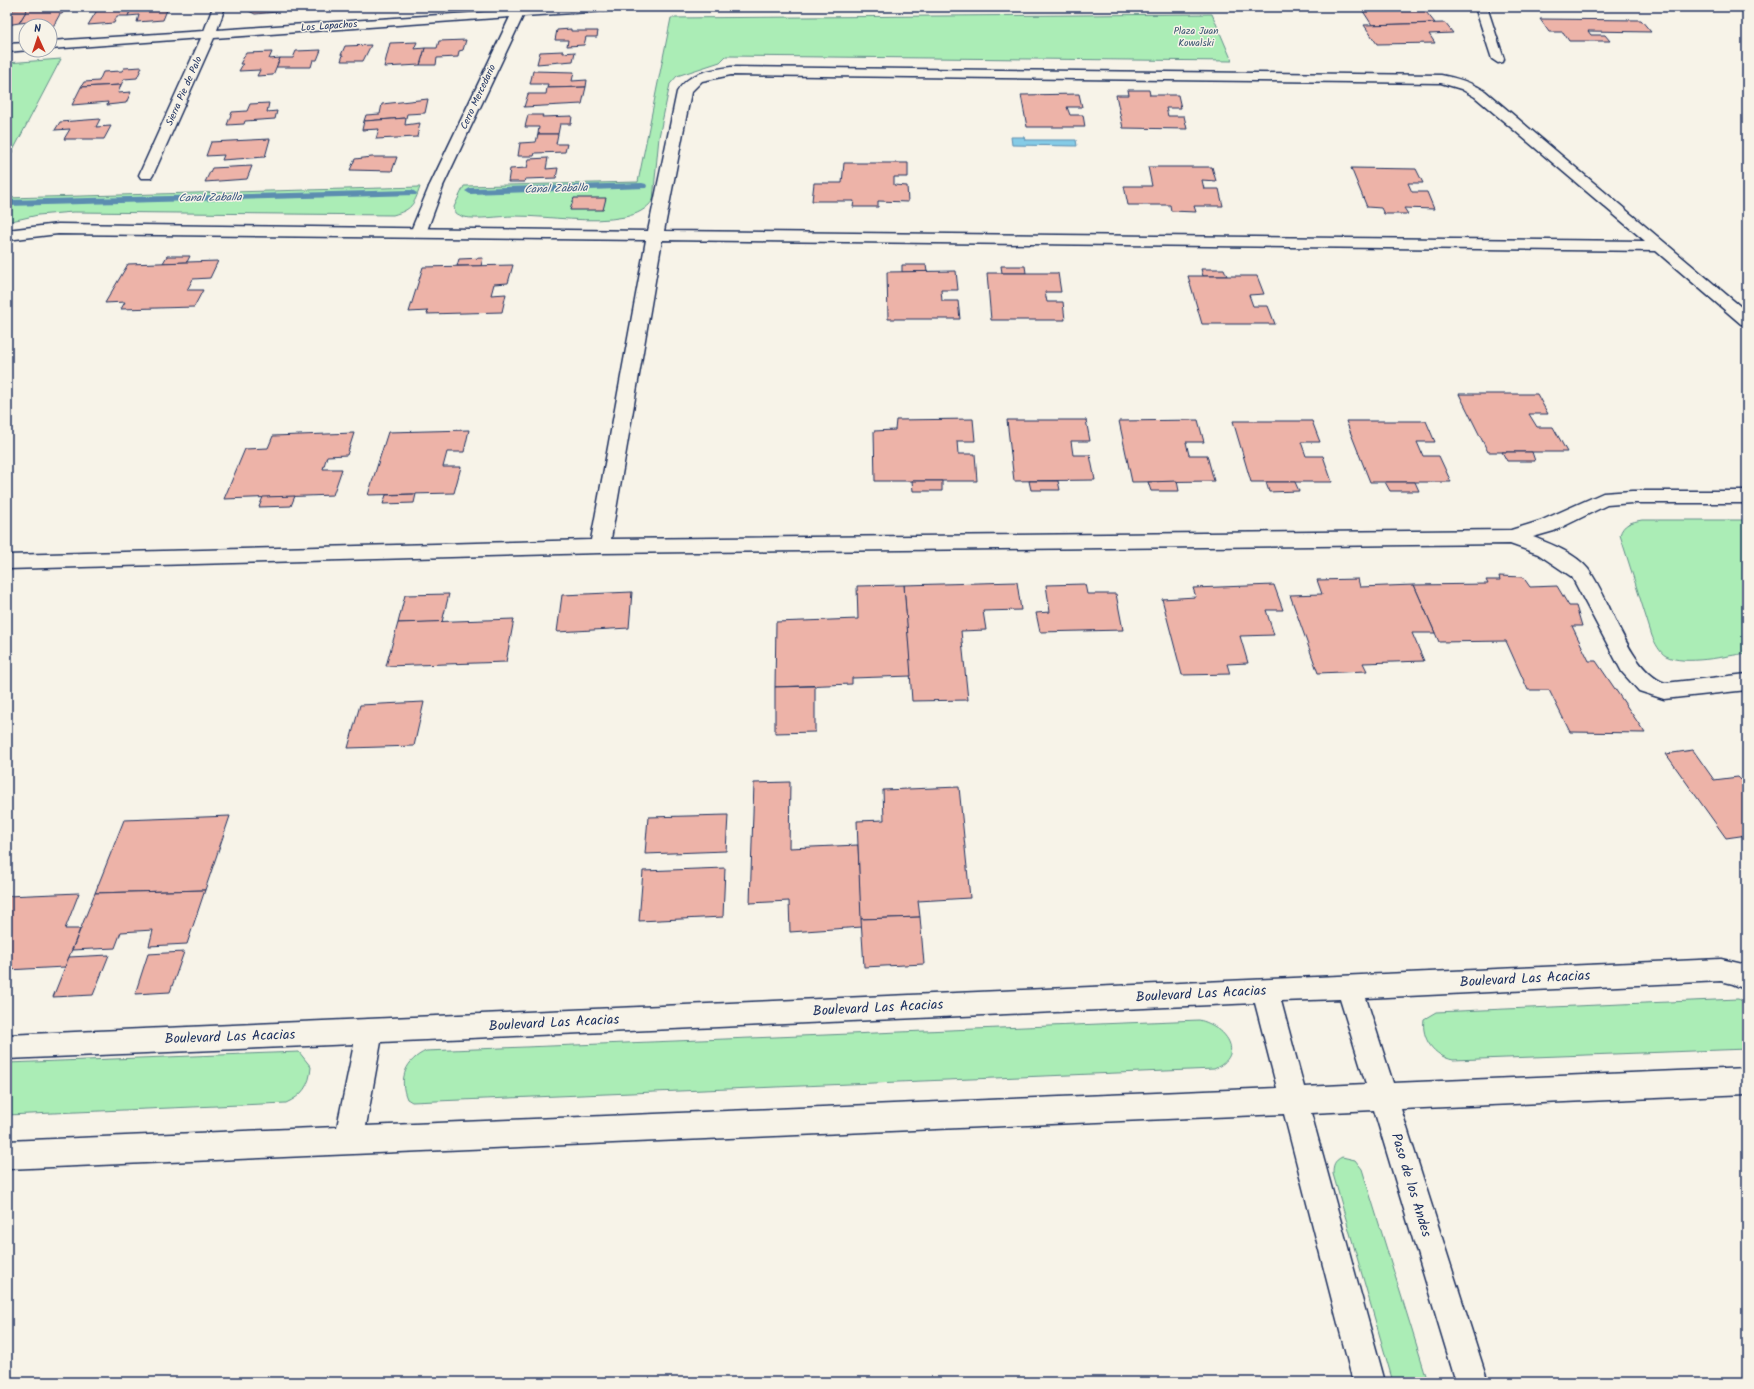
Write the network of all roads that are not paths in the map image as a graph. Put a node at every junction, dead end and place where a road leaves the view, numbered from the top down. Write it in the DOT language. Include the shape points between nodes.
graph roads {
  1 [pos="219,7"];
  2 [pos="607,7"];
  3 [pos="1481,7"];
  4 [pos="519,10"];
  5 [pos="209,34"];
  6 [pos="58,44"];
  7 [pos="18,47"];
  8 [pos="7,48"];
  9 [pos="1498,59"];
  10 [pos="146,175"];
  11 [pos="418,233"];
  12 [pos="7,236"];
  13 [pos="655,236"];
  14 [pos="1658,246"];
  15 [pos="1747,320"];
  16 [pos="1747,497"];
  17 [pos="1512,537"];
  18 [pos="600,546"];
  19 [pos="7,562"];
  20 [pos="1747,682"];
  21 [pos="1747,979"];
  22 [pos="1350,988"];
  23 [pos="1265,991"];
  24 [pos="370,1031"];
  25 [pos="7,1047"];
  26 [pos="1747,1081"];
  27 [pos="1384,1096"];
  28 [pos="1294,1100"];
  29 [pos="350,1140"];
  30 [pos="7,1155"];
  31 [pos="1369,1382"];
  32 [pos="1472,1382"];
  1 -- 5 [label="street, Sierra Pie de Palo"];
  2 -- 4 [label="street, Los Lapachos"];
  3 -- 9 [label="street"];
  4 -- 5 [label="street, Los Lapachos"];
  4 -- 11 [label="street, Cerro Mercedario" via="436,187"];
  5 -- 6 [label="street, Los Lapachos"];
  5 -- 10 [label="street, Sierra Pie de Palo"];
  7 -- 8 [label="street"];
  11 -- 12 [label="street" via="58,229 20,232"];
  11 -- 13 [label="street"];
  13 -- 14 [label="street"];
  13 -- 14 [label="street" via="686,87 705,76 731,71 1441,79 1470,87 1480,94"];
  13 -- 18 [label="street"];
  14 -- 15 [label="street"];
  16 -- 17 [label="street" via="1603,499 1547,526"];
  17 -- 18 [label="street"];
  17 -- 20 [label="street" via="1545,549 1580,573 1630,666 1647,685 1664,690"];
  18 -- 19 [label="street"];
  21 -- 22 [label="street, Boulevard Las Acacias" via="1739,974 1721,970"];
  22 -- 23 [label="street, Boulevard Las Acacias"];
  22 -- 27 [label="street, Paso de los Andes"];
  23 -- 24 [label="street, Boulevard Las Acacias"];
  23 -- 28 [label="street"];
  24 -- 25 [label="street, Boulevard Las Acacias"];
  24 -- 29 [label="street"];
  26 -- 27 [label="street"];
  27 -- 28 [label="street"];
  27 -- 32 [label="street, Paso de los Andes"];
  28 -- 29 [label="street"];
  28 -- 31 [label="street"];
  29 -- 30 [label="street"];
}
